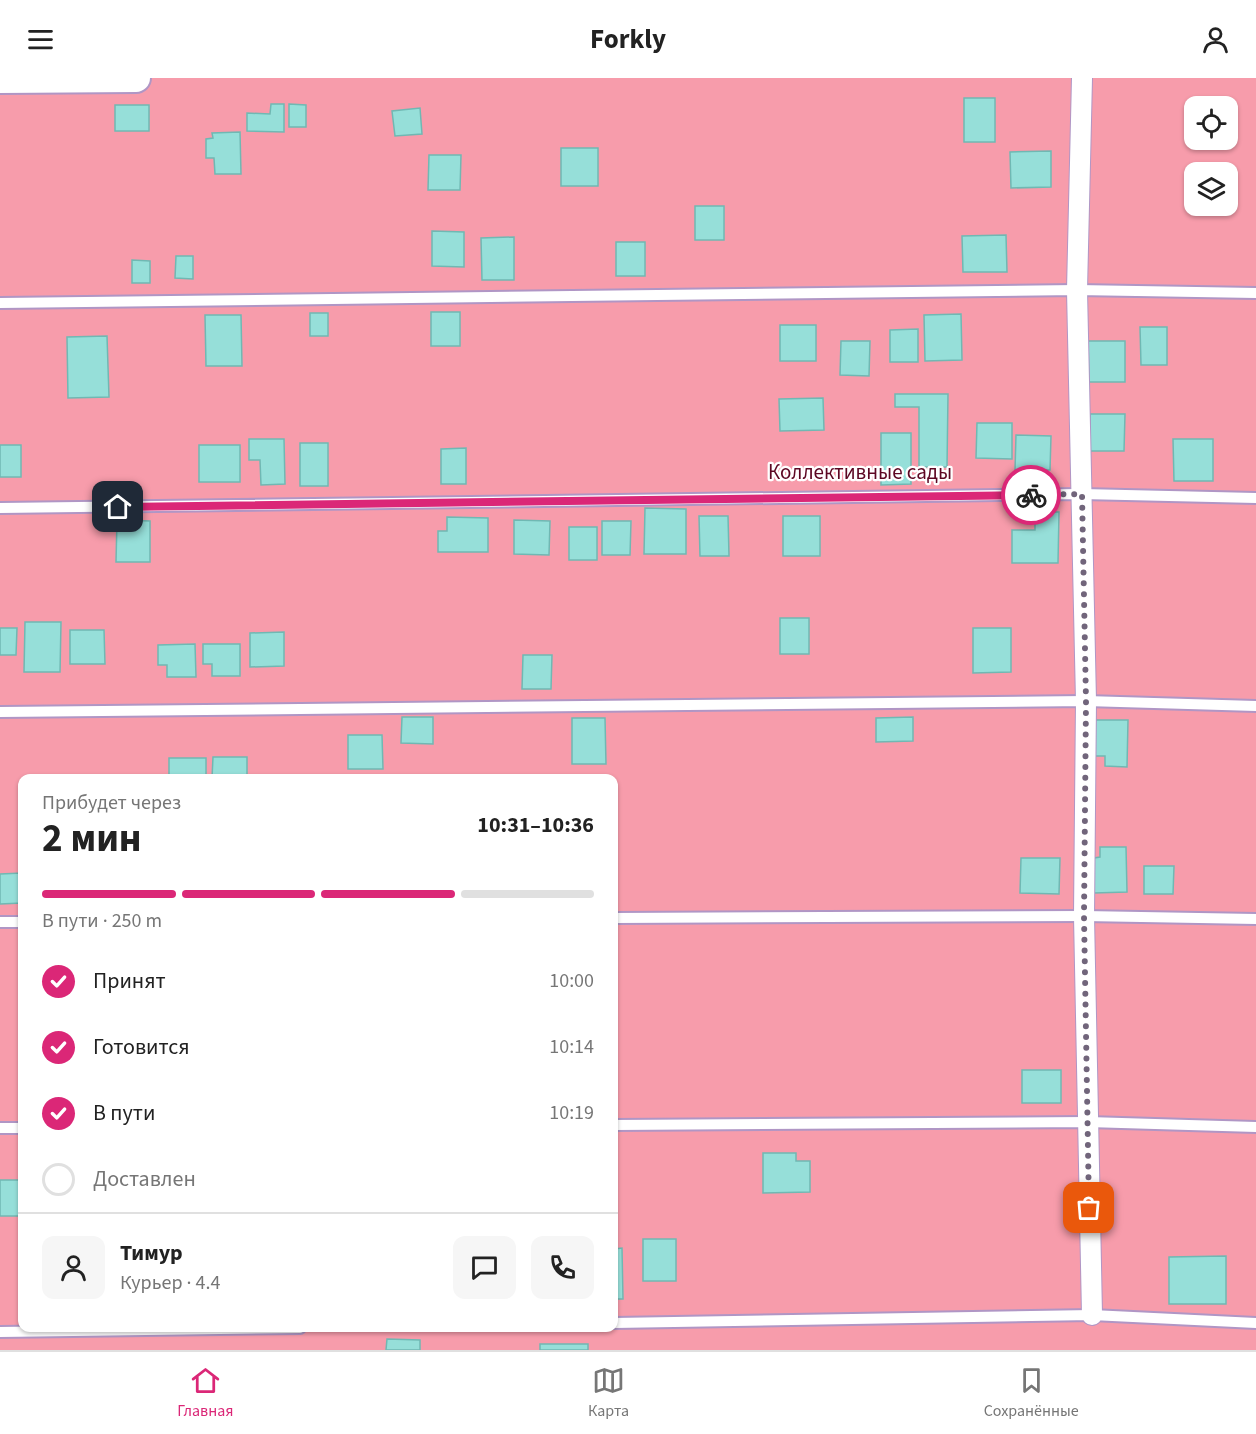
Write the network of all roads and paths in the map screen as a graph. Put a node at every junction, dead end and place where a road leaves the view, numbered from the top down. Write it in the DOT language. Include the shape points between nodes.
graph roads {
  1 [pos="136,78"];
  2 [pos="1082,78"];
  3 [pos="0,79"];
  4 [pos="1077,291"];
  5 [pos="1256,293"];
  6 [pos="0,303"];
  7 [pos="1082,494"];
  8 [pos="1256,498"];
  9 [pos="0,508"];
  10 [pos="1086,701"];
  11 [pos="1256,706"];
  12 [pos="0,712"];
  13 [pos="1084,916"];
  14 [pos="618,918"];
  15 [pos="1256,919"];
  16 [pos="0,922"];
  17 [pos="18,922"];
  18 [pos="1088,1122"];
  19 [pos="618,1125"];
  20 [pos="1256,1126"];
  21 [pos="0,1128"];
  22 [pos="18,1128"];
  23 [pos="1092,1315"];
  24 [pos="618,1323"];
  25 [pos="1256,1323"];
  26 [pos="0,1332"];
  27 [pos="18,1332"];
  1 -- 3 [label="main road"];
  2 -- 4 [label="street"];
  4 -- 5 [label="lane"];
  4 -- 6 [label="lane"];
  4 -- 7 [label="street"];
  7 -- 8 [label="lane"];
  7 -- 9 [label="lane"];
  7 -- 10 [label="street"];
  10 -- 11 [label="lane"];
  10 -- 12 [label="lane"];
  10 -- 13 [label="street"];
  13 -- 14 [label="lane"];
  13 -- 15 [label="lane"];
  13 -- 18 [label="street"];
  16 -- 17 [label="lane"];
  18 -- 19 [label="lane"];
  18 -- 20 [label="lane"];
  18 -- 23 [label="street"];
  21 -- 22 [label="lane"];
  23 -- 24 [label="lane"];
  23 -- 25 [label="lane"];
  26 -- 27 [label="lane"];
}
